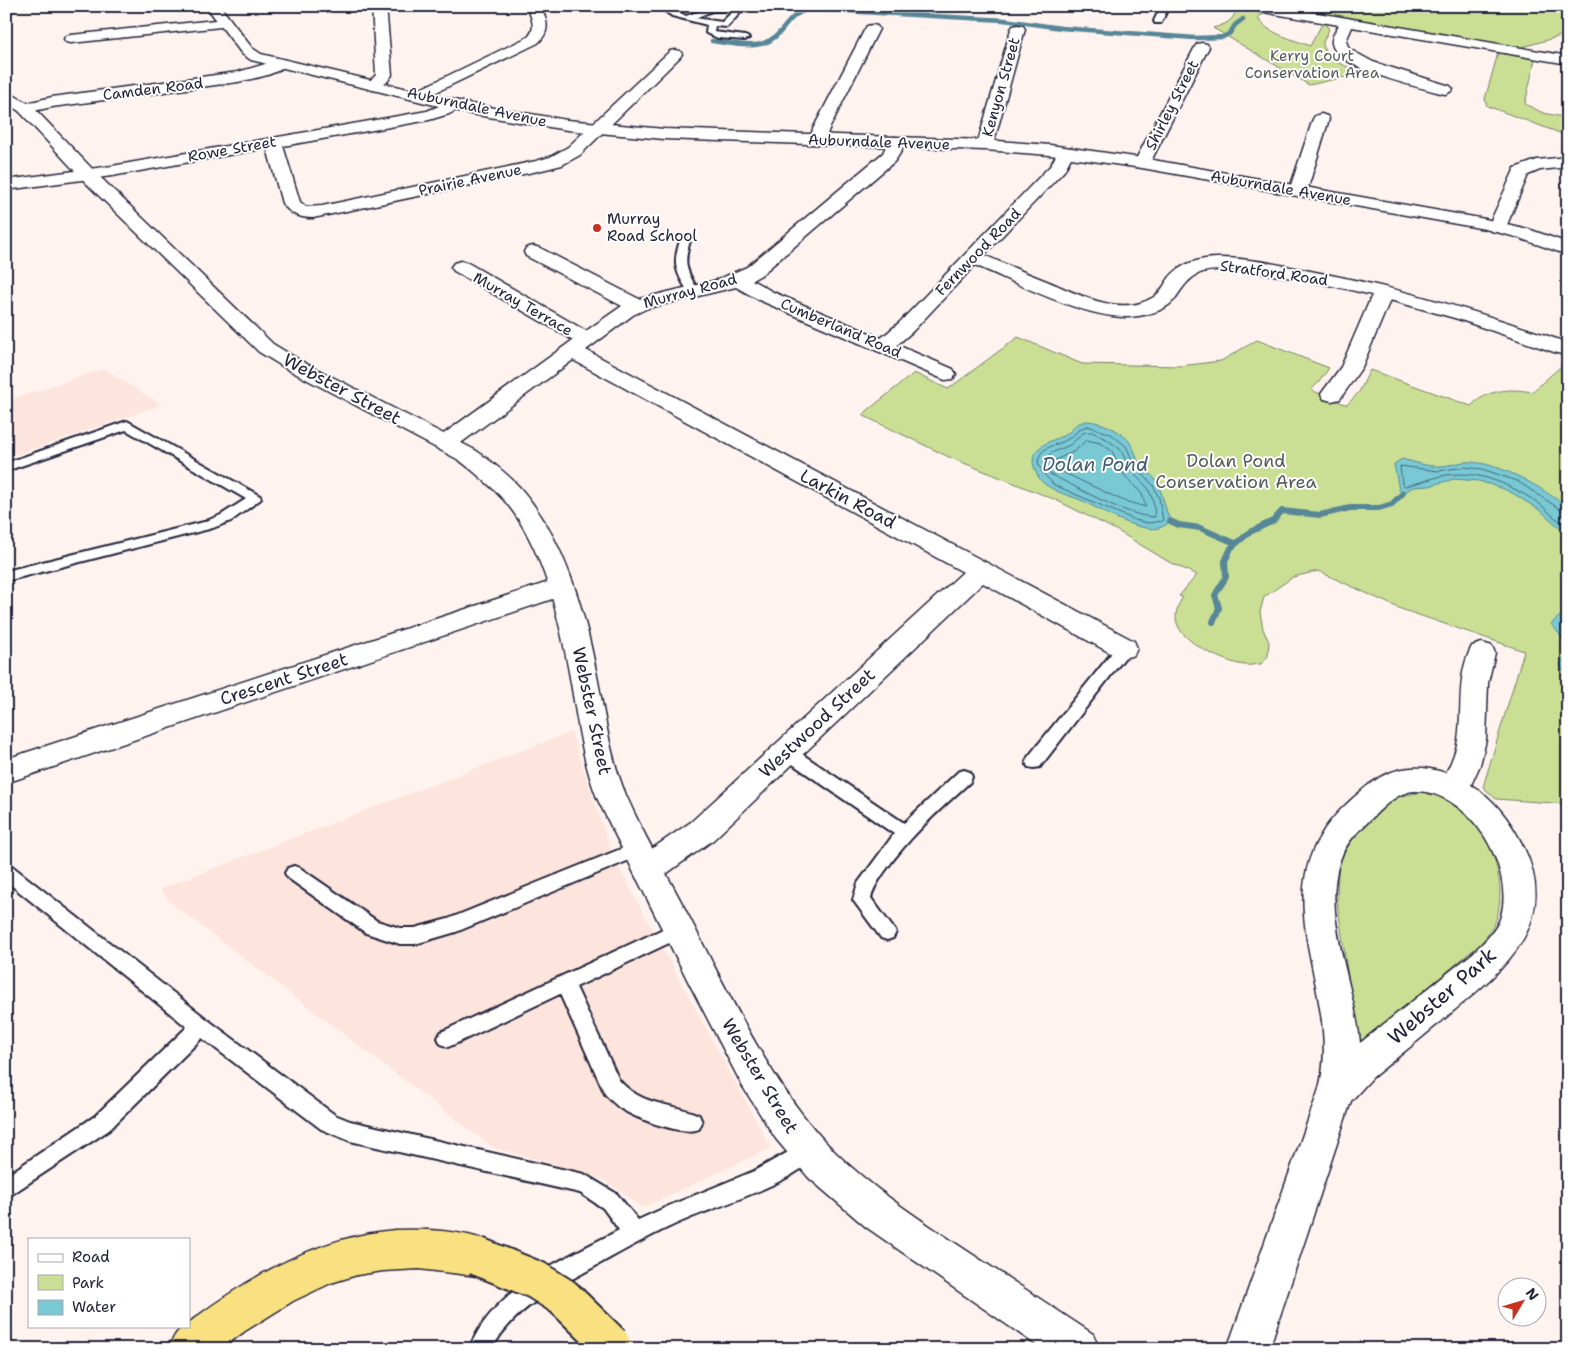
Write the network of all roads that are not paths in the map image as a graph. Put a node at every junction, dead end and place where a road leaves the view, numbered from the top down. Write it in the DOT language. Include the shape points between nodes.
graph roads {
  1 [pos="213,6"];
  2 [pos="379,6"];
  3 [pos="534,6"];
  4 [pos="662,6"];
  5 [pos="1165,6"];
  6 [pos="1251,6"];
  7 [pos="688,18"];
  8 [pos="1158,21"];
  9 [pos="711,23"];
  10 [pos="1347,23"];
  11 [pos="226,24"];
  12 [pos="872,29"];
  13 [pos="1018,29"];
  14 [pos="744,38"];
  15 [pos="71,39"];
  16 [pos="1202,47"];
  17 [pos="675,54"];
  18 [pos="1568,60"];
  19 [pos="279,64"];
  20 [pos="373,85"];
  21 [pos="1445,89"];
  22 [pos="6,96"];
  23 [pos="417,96"];
  24 [pos="455,105"];
  25 [pos="26,108"];
  26 [pos="1321,118"];
  27 [pos="597,128"];
  28 [pos="818,140"];
  29 [pos="274,142"];
  30 [pos="895,142"];
  31 [pos="985,145"];
  32 [pos="1066,152"];
  33 [pos="1568,162"];
  34 [pos="1142,163"];
  35 [pos="88,174"];
  36 [pos="6,185"];
  37 [pos="1298,191"];
  38 [pos="1497,227"];
  39 [pos="685,241"];
  40 [pos="1568,249"];
  41 [pos="533,252"];
  42 [pos="974,258"];
  43 [pos="461,266"];
  44 [pos="738,280"];
  45 [pos="693,290"];
  46 [pos="1383,292"];
  47 [pos="636,305"];
  48 [pos="578,345"];
  49 [pos="884,346"];
  50 [pos="1561,348"];
  51 [pos="944,374"];
  52 [pos="1332,394"];
  53 [pos="446,443"];
  54 [pos="6,467"];
  55 [pos="980,570"];
  56 [pos="6,576"];
  57 [pos="561,587"];
  58 [pos="1124,648"];
  59 [pos="1482,653"];
  60 [pos="787,752"];
  61 [pos="1034,762"];
  62 [pos="6,771"];
  63 [pos="964,777"];
  64 [pos="1454,789"];
  65 [pos="905,833"];
  66 [pos="643,859"];
  67 [pos="6,871"];
  68 [pos="294,873"];
  69 [pos="678,930"];
  70 [pos="887,932"];
  71 [pos="565,984"];
  72 [pos="201,1026"];
  73 [pos="448,1038"];
  74 [pos="1336,1092"];
  75 [pos="692,1122"];
  76 [pos="808,1151"];
  77 [pos="6,1188"];
  78 [pos="635,1233"];
  79 [pos="613,1346"];
  80 [pos="188,1349"];
  81 [pos="480,1349"];
  82 [pos="1078,1349"];
  83 [pos="1248,1349"];
  1 -- 11 [label="street, Auburndale Avenue"];
  2 -- 20 [label="street" via="384,75"];
  3 -- 23 [label="street" via="541,28 533,40"];
  4 -- 7 [label="lane"];
  5 -- 8 [label="lane"];
  6 -- 10 [label="street"];
  7 -- 9 [label="lane"];
  7 -- 9 [label="lane" via="711,9 740,8 724,24"];
  9 -- 14 [label="lane" via="710,33"];
  10 -- 18 [label="street"];
  10 -- 21 [label="street" via="1338,42 1347,56 1366,66"];
  11 -- 15 [label="street"];
  11 -- 19 [label="street, Auburndale Avenue" via="247,51"];
  12 -- 28 [label="street"];
  13 -- 31 [label="street, Kenyon Street"];
  16 -- 34 [label="street, Shirley Street"];
  17 -- 27 [label="street, Prairie Avenue"];
  19 -- 20 [label="street, Auburndale Avenue"];
  19 -- 25 [label="street, Camden Road" via="238,78"];
  20 -- 23 [label="street, Auburndale Avenue"];
  22 -- 25 [label="street, Webster Street"];
  23 -- 24 [label="street, Auburndale Avenue"];
  24 -- 27 [label="street, Auburndale Avenue"];
  24 -- 29 [label="street, Rowe Street" via="443,112"];
  25 -- 35 [label="street, Webster Street"];
  26 -- 37 [label="street"];
  27 -- 28 [label="street, Auburndale Avenue"];
  27 -- 29 [label="street, Prairie Avenue" via="574,151 550,163 310,212 300,211 292,205"];
  28 -- 30 [label="street, Auburndale Avenue"];
  29 -- 35 [label="street, Rowe Street"];
  30 -- 31 [label="street, Auburndale Avenue"];
  30 -- 44 [label="street, Murray Road" via="889,157 761,266"];
  31 -- 32 [label="street, Auburndale Avenue"];
  32 -- 34 [label="street, Auburndale Avenue"];
  32 -- 42 [label="street, Fernwood Road" via="1058,167"];
  33 -- 38 [label="street" via="1537,165 1521,172"];
  34 -- 37 [label="street, Auburndale Avenue"];
  35 -- 36 [label="street, Rowe Street"];
  35 -- 53 [label="street, Webster Street" via="266,348"];
  37 -- 38 [label="street, Auburndale Avenue"];
  38 -- 40 [label="street, Auburndale Avenue"];
  39 -- 45 [label="lane" via="678,262"];
  41 -- 47 [label="street"];
  42 -- 46 [label="street, Stratford Road" via="1078,301 1111,310 1135,310 1155,305 1186,273 1214,264 1291,273"];
  42 -- 49 [label="street, Fernwood Road"];
  43 -- 48 [label="street, Murray Terrace"];
  44 -- 45 [label="street, Murray Road"];
  44 -- 49 [label="street, Cumberland Road" via="766,296"];
  45 -- 47 [label="street, Murray Road"];
  46 -- 50 [label="street, Stratford Road" via="1459,312"];
  46 -- 52 [label="street" via="1351,367"];
  47 -- 48 [label="street, Murray Road"];
  48 -- 53 [label="street, Murray Road"];
  48 -- 55 [label="street, Larkin Road"];
  49 -- 51 [label="street, Cumberland Road"];
  53 -- 57 [label="street, Webster Street" via="484,466 507,488 542,543"];
  54 -- 56 [label="lane" via="127,425 255,499 226,518 208,525"];
  55 -- 58 [label="street, Larkin Road"];
  55 -- 60 [label="street, Westwood Street"];
  57 -- 62 [label="street, Crescent Street"];
  57 -- 66 [label="street, Webster Street" via="574,626 602,768 614,801"];
  58 -- 61 [label="lane"];
  59 -- 64 [label="street" via="1474,683 1472,740"];
  60 -- 65 [label="lane"];
  60 -- 66 [label="street, Westwood Street" via="702,831"];
  63 -- 65 [label="lane"];
  64 -- 74 [label="street, Webster Park" via="1418,779 1394,784 1346,824 1326,854 1320,888 1320,917 1342,1038 1342,1065"];
  64 -- 74 [label="street, Webster Park" via="1480,808 1509,848 1519,884 1519,906 1513,927 1483,965 1360,1065"];
  65 -- 70 [label="lane" via="882,860 862,894 866,906"];
  66 -- 68 [label="lane" via="416,936 400,936 372,927"];
  66 -- 69 [label="street, Webster Street"];
  67 -- 72 [label="lane"];
  69 -- 71 [label="lane"];
  69 -- 76 [label="street, Webster Street" via="756,1074"];
  71 -- 73 [label="lane"];
  71 -- 75 [label="lane" via="618,1096 637,1108"];
  72 -- 77 [label="lane" via="102,1123"];
  72 -- 78 [label="lane" via="328,1122 350,1131 584,1184 610,1201"];
  74 -- 83 [label="street, Webster Park"];
  76 -- 78 [label="lane" via="768,1176"];
  76 -- 82 [label="street, Webster Street" via="844,1187 886,1219"];
  78 -- 81 [label="lane" via="526,1293 494,1321"];
  79 -- 80 [label="highway, bridge" via="563,1298 536,1280 477,1256 447,1250 414,1249 347,1259 282,1285 215,1326"];
}
